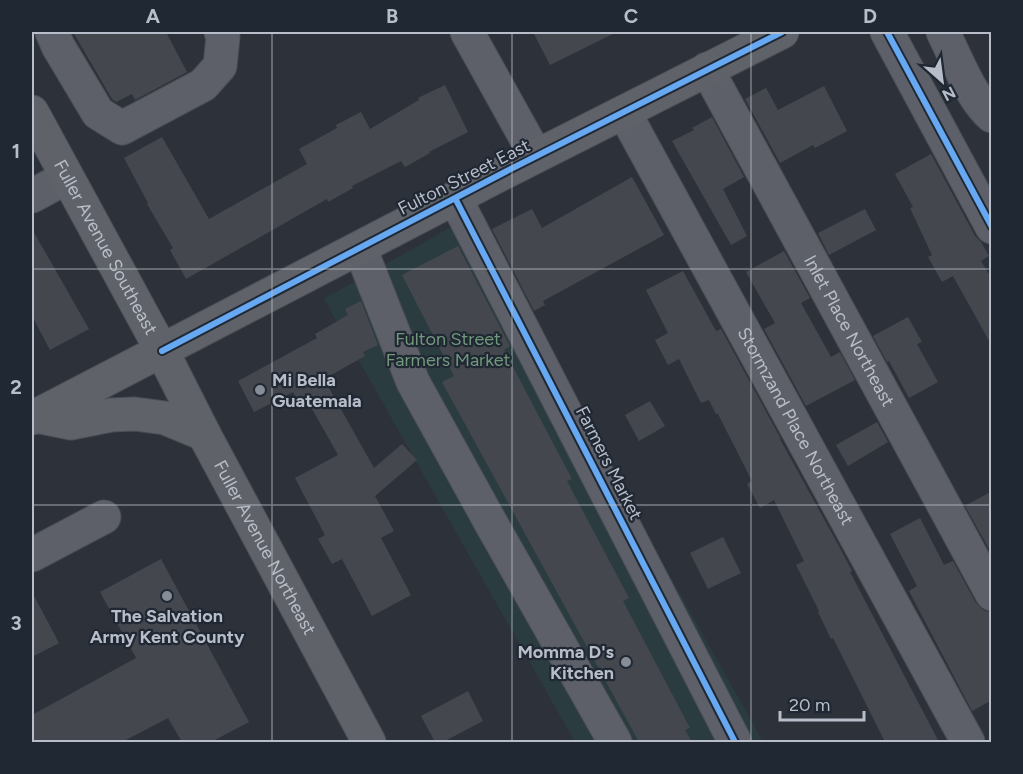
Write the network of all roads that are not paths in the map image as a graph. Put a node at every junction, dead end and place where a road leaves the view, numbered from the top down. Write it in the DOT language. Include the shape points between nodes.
graph roads {
  1 [pos="220,32"];
  2 [pos="467,32"];
  3 [pos="782,32"];
  4 [pos="887,32"];
  5 [pos="943,32"];
  6 [pos="55,39"];
  7 [pos="707,69"];
  8 [pos="32,112"];
  9 [pos="624,112"];
  10 [pos="992,116"];
  11 [pos="536,156"];
  12 [pos="67,177"];
  13 [pos="32,196"];
  14 [pos="455,198"];
  15 [pos="992,227"];
  16 [pos="360,248"];
  17 [pos="162,351"];
  18 [pos="34,417"];
  19 [pos="204,434"];
  20 [pos="104,517"];
  21 [pos="32,555"];
  22 [pos="992,594"];
  23 [pos="369,742"];
  24 [pos="615,742"];
  25 [pos="735,742"];
  26 [pos="968,742"];
  1 -- 6 [label="street" via="220,66 203,85 122,128 98,113"];
  2 -- 11 [label="street"];
  3 -- 7 [label="main road, Fulton Street East"];
  4 -- 15 [label="street"];
  5 -- 10 [label="street" via="982,109"];
  7 -- 9 [label="main road, Fulton Street East"];
  7 -- 22 [label="street, Inlet Place Northeast"];
  8 -- 12 [label="main road, Fuller Avenue Southeast"];
  9 -- 11 [label="main road, Fulton Street East"];
  9 -- 26 [label="street, Stormzand Place Northeast"];
  11 -- 14 [label="main road, Fulton Street East"];
  12 -- 13 [label="street"];
  12 -- 17 [label="main road, Fuller Avenue Southeast"];
  14 -- 16 [label="main road, Fulton Street East"];
  14 -- 25 [label="street, Farmers Market"];
  16 -- 17 [label="main road, Fulton Street East"];
  16 -- 24 [label="street" via="413,382"];
  17 -- 18 [label="main road, Fulton Street East"];
  17 -- 19 [label="main road, Fuller Avenue Northeast"];
  18 -- 19 [label="main road" via="71,423 135,414 165,418"];
  19 -- 23 [label="main road, Fuller Avenue Northeast"];
  20 -- 21 [label="street"];
}
